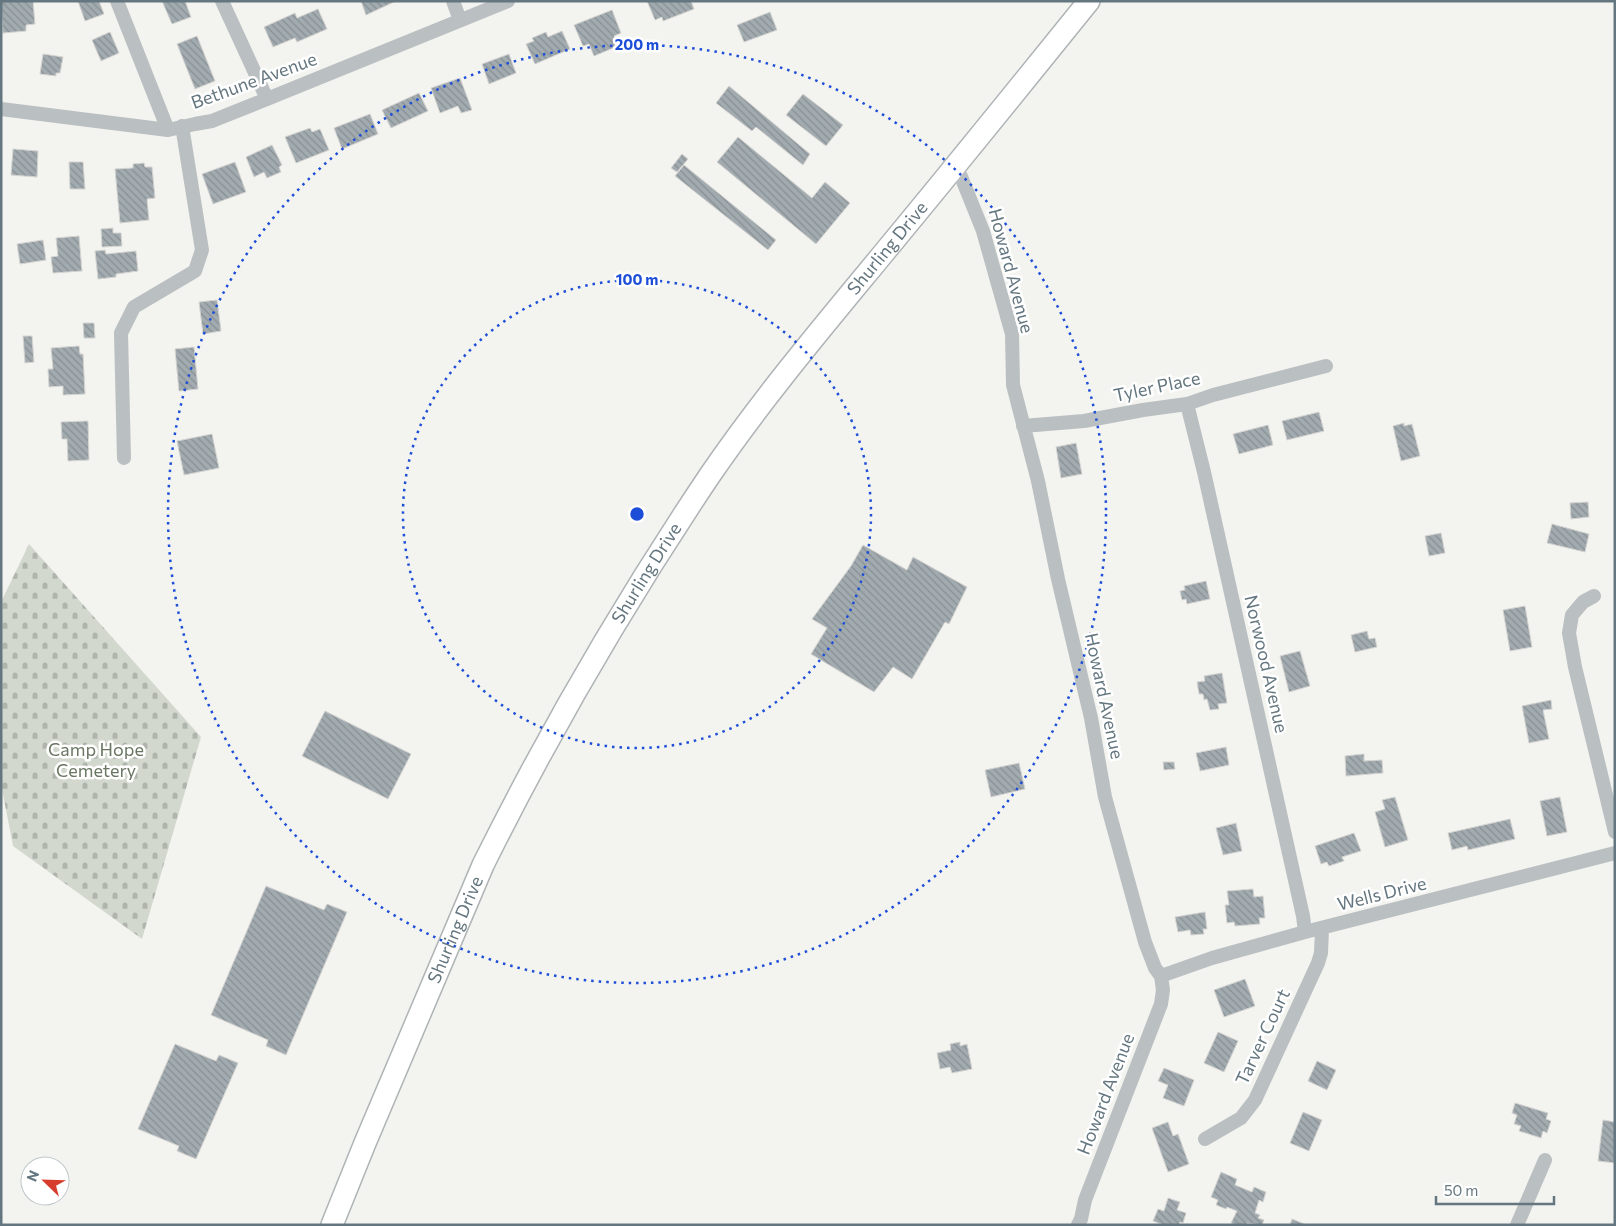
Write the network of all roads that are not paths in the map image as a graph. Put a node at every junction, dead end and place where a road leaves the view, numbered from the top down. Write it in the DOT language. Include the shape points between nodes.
graph roads {
  1 [pos="117,1"];
  2 [pos="222,1"];
  3 [pos="453,1"];
  4 [pos="508,1"];
  5 [pos="1089,1"];
  6 [pos="460,20"];
  7 [pos="267,99"];
  8 [pos="1,109"];
  9 [pos="182,126"];
  10 [pos="168,130"];
  11 [pos="956,166"];
  12 [pos="1326,366"];
  13 [pos="1187,404"];
  14 [pos="1023,426"];
  15 [pos="124,458"];
  16 [pos="1594,596"];
  17 [pos="1615,832"];
  18 [pos="1615,853"];
  19 [pos="1322,929"];
  20 [pos="1305,932"];
  21 [pos="1161,976"];
  22 [pos="1205,1139"];
  23 [pos="1545,1160"];
  24 [pos="1081,1223"];
  25 [pos="332,1225"];
  26 [pos="1517,1225"];
  1 -- 10 [label="street"];
  2 -- 7 [label="street"];
  3 -- 6 [label="street"];
  4 -- 6 [label="street, Bethune Avenue"];
  5 -- 11 [label="main road, Shurling Drive"];
  6 -- 7 [label="street, Bethune Avenue"];
  7 -- 9 [label="street, Bethune Avenue" via="212,121"];
  8 -- 10 [label="street, Bethune Avenue"];
  9 -- 10 [label="street, Bethune Avenue"];
  9 -- 15 [label="street" via="202,250 194,271 134,307 121,333"];
  11 -- 14 [label="street, Howard Avenue" via="983,231 1012,334 1012,385"];
  11 -- 25 [label="main road, Shurling Drive" via="795,360 712,473 627,602 572,696 483,865"];
  12 -- 13 [label="street, Tyler Place"];
  13 -- 14 [label="street, Tyler Place" via="1084,421"];
  13 -- 20 [label="street, Norwood Avenue"];
  14 -- 21 [label="street, Howard Avenue" via="1091,718 1105,797 1146,942"];
  16 -- 17 [label="street" via="1583,602 1572,615 1569,632 1574,667"];
  18 -- 19 [label="street, Wells Drive"];
  19 -- 20 [label="street, Wells Drive"];
  19 -- 22 [label="street, Tarver Court" via="1318,963 1255,1100 1241,1118"];
  20 -- 21 [label="street, Wells Drive"];
  21 -- 24 [label="street, Howard Avenue" via="1164,990 1161,1004 1086,1200"];
  23 -- 26 [label="street"];
}
